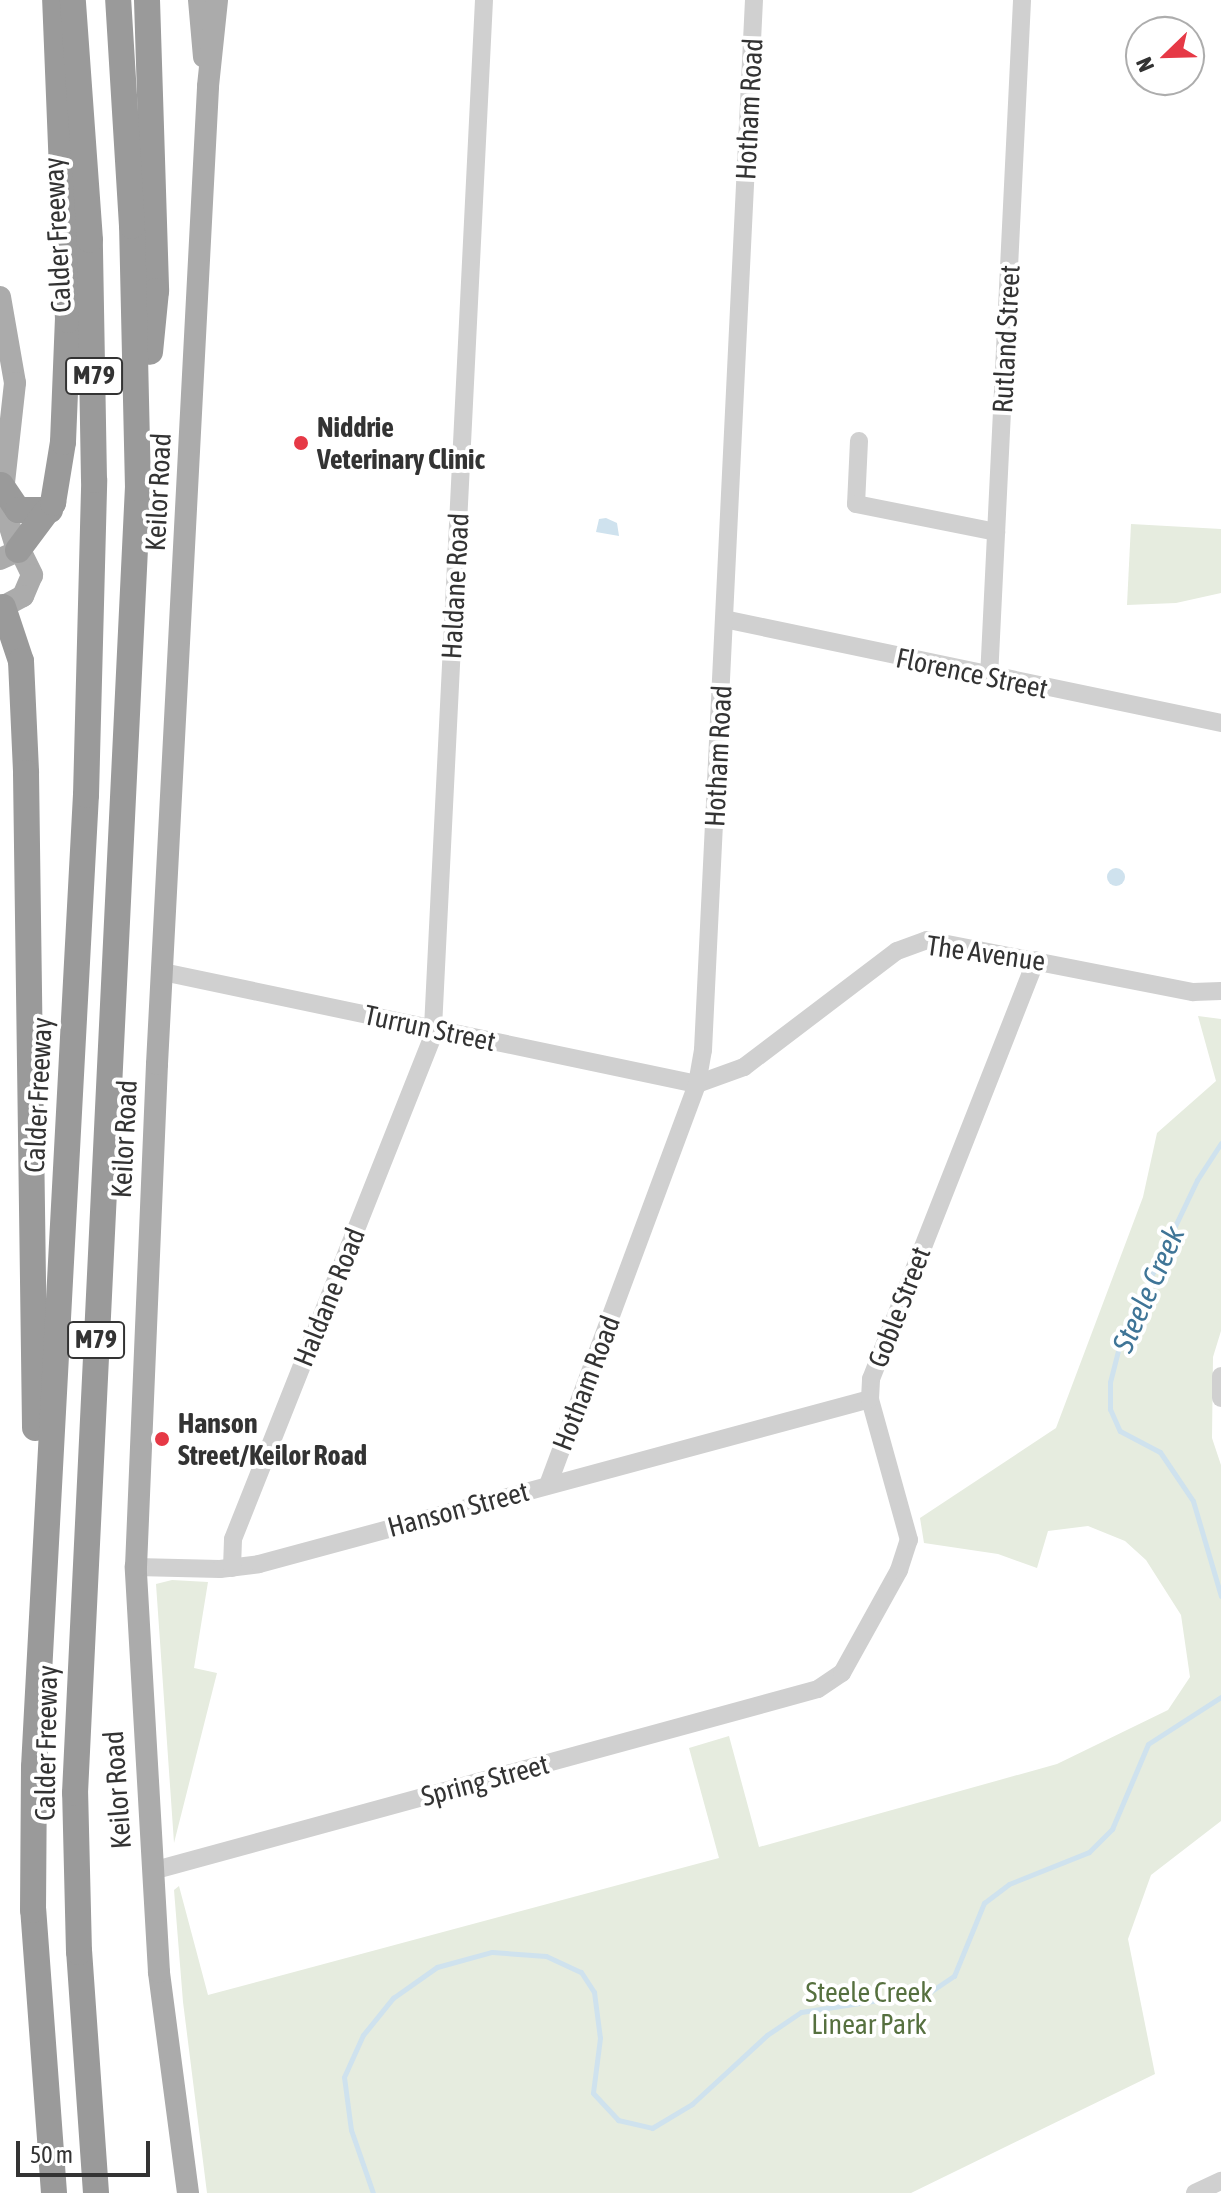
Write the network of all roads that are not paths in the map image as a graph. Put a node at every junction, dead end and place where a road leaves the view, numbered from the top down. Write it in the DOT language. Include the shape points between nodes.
graph roads {
  1 [pos="55,0"];
  2 [pos="73,0"];
  3 [pos="118,0"];
  4 [pos="147,0"];
  5 [pos="199,0"];
  6 [pos="217,0"];
  7 [pos="484,0"];
  8 [pos="754,0"];
  9 [pos="1022,0"];
  10 [pos="208,86"];
  11 [pos="0,297"];
  12 [pos="4,430"];
  13 [pos="859,441"];
  14 [pos="1,485"];
  15 [pos="138,488"];
  16 [pos="50,510"];
  17 [pos="996,532"];
  18 [pos="12,553"];
  19 [pos="1,611"];
  20 [pos="724,619"];
  21 [pos="989,678"];
  22 [pos="1221,723"];
  23 [pos="1036,960"];
  24 [pos="163,972"];
  25 [pos="1221,991"];
  26 [pos="435,1028"];
  27 [pos="697,1084"];
  28 [pos="1221,1376"];
  29 [pos="1221,1398"];
  30 [pos="870,1399"];
  31 [pos="548,1485"];
  32 [pos="136,1567"];
  33 [pos="232,1568"];
  34 [pos="38,1638"];
  35 [pos="818,1689"];
  36 [pos="152,1871"];
  37 [pos="33,1910"];
  38 [pos="79,1952"];
  39 [pos="1221,2181"];
  40 [pos="39,2193"];
  41 [pos="54,2193"];
  42 [pos="96,2193"];
  43 [pos="114,2193"];
  44 [pos="188,2193"];
  45 [pos="1195,2193"];
  1 -- 16 [label="highway" via="68,360 59,484"];
  2 -- 34 [label="highway, Calder Freeway / M79" via="93,318 93,608"];
  3 -- 15 [label="highway, Calder Freeway / M79" via="132,226"];
  4 -- 15 [label="highway" via="156,291"];
  5 -- 10 [label="main road, Keilor Road"];
  6 -- 10 [label="main road, Keilor Road"];
  7 -- 26 [label="street, Haldane Road"];
  8 -- 20 [label="street, Hotham Road"];
  9 -- 17 [label="street, Rutland Street"];
  10 -- 24 [label="main road, Keilor Road"];
  11 -- 12 [label="main road" via="15,365"];
  12 -- 14 [label="main road"];
  13 -- 17 [label="street" via="856,504"];
  14 -- 16 [label="highway" via="18,510"];
  14 -- 18 [label="main road"];
  15 -- 38 [label="highway, Calder Freeway / M79" via="80,1659 75,1793"];
  16 -- 18 [label="highway"];
  17 -- 21 [label="street, Rutland Street"];
  18 -- 19 [label="main road" via="29,559 31,580 19,599"];
  19 -- 34 [label="highway" via="19,651 27,801"];
  20 -- 21 [label="street, Florence Street"];
  20 -- 27 [label="street, Hotham Road" via="703,1050"];
  21 -- 22 [label="street, Florence Street"];
  23 -- 25 [label="street, The Avenue" via="1193,992"];
  23 -- 27 [label="street, The Avenue" via="941,942 912,943 744,1067"];
  23 -- 30 [label="street, Goble Street" via="878,1360"];
  24 -- 26 [label="street, Turrun Street"];
  24 -- 32 [label="main road, Keilor Road"];
  26 -- 27 [label="street, Turrun Street"];
  26 -- 33 [label="street, Haldane Road" via="233,1539"];
  27 -- 31 [label="street, Hotham Road"];
  28 -- 29 [label="street"];
  30 -- 31 [label="street, Hanson Street"];
  30 -- 35 [label="street, Goble Street" via="909,1540 899,1570 842,1673"];
  31 -- 33 [label="street, Hanson Street"];
  32 -- 33 [label="street, Hanson Street"];
  32 -- 36 [label="main road, Keilor Road"];
  34 -- 37 [label="highway, Calder Freeway / M79"];
  35 -- 36 [label="street, Spring Street"];
  36 -- 44 [label="main road, Keilor Road" via="167,2055"];
  37 -- 40 [label="highway" via="31,2049"];
  37 -- 41 [label="highway, Calder Freeway / M79"];
  38 -- 42 [label="highway, Calder Freeway / M79"];
  38 -- 43 [label="highway"];
  39 -- 45 [label="street"];
}
